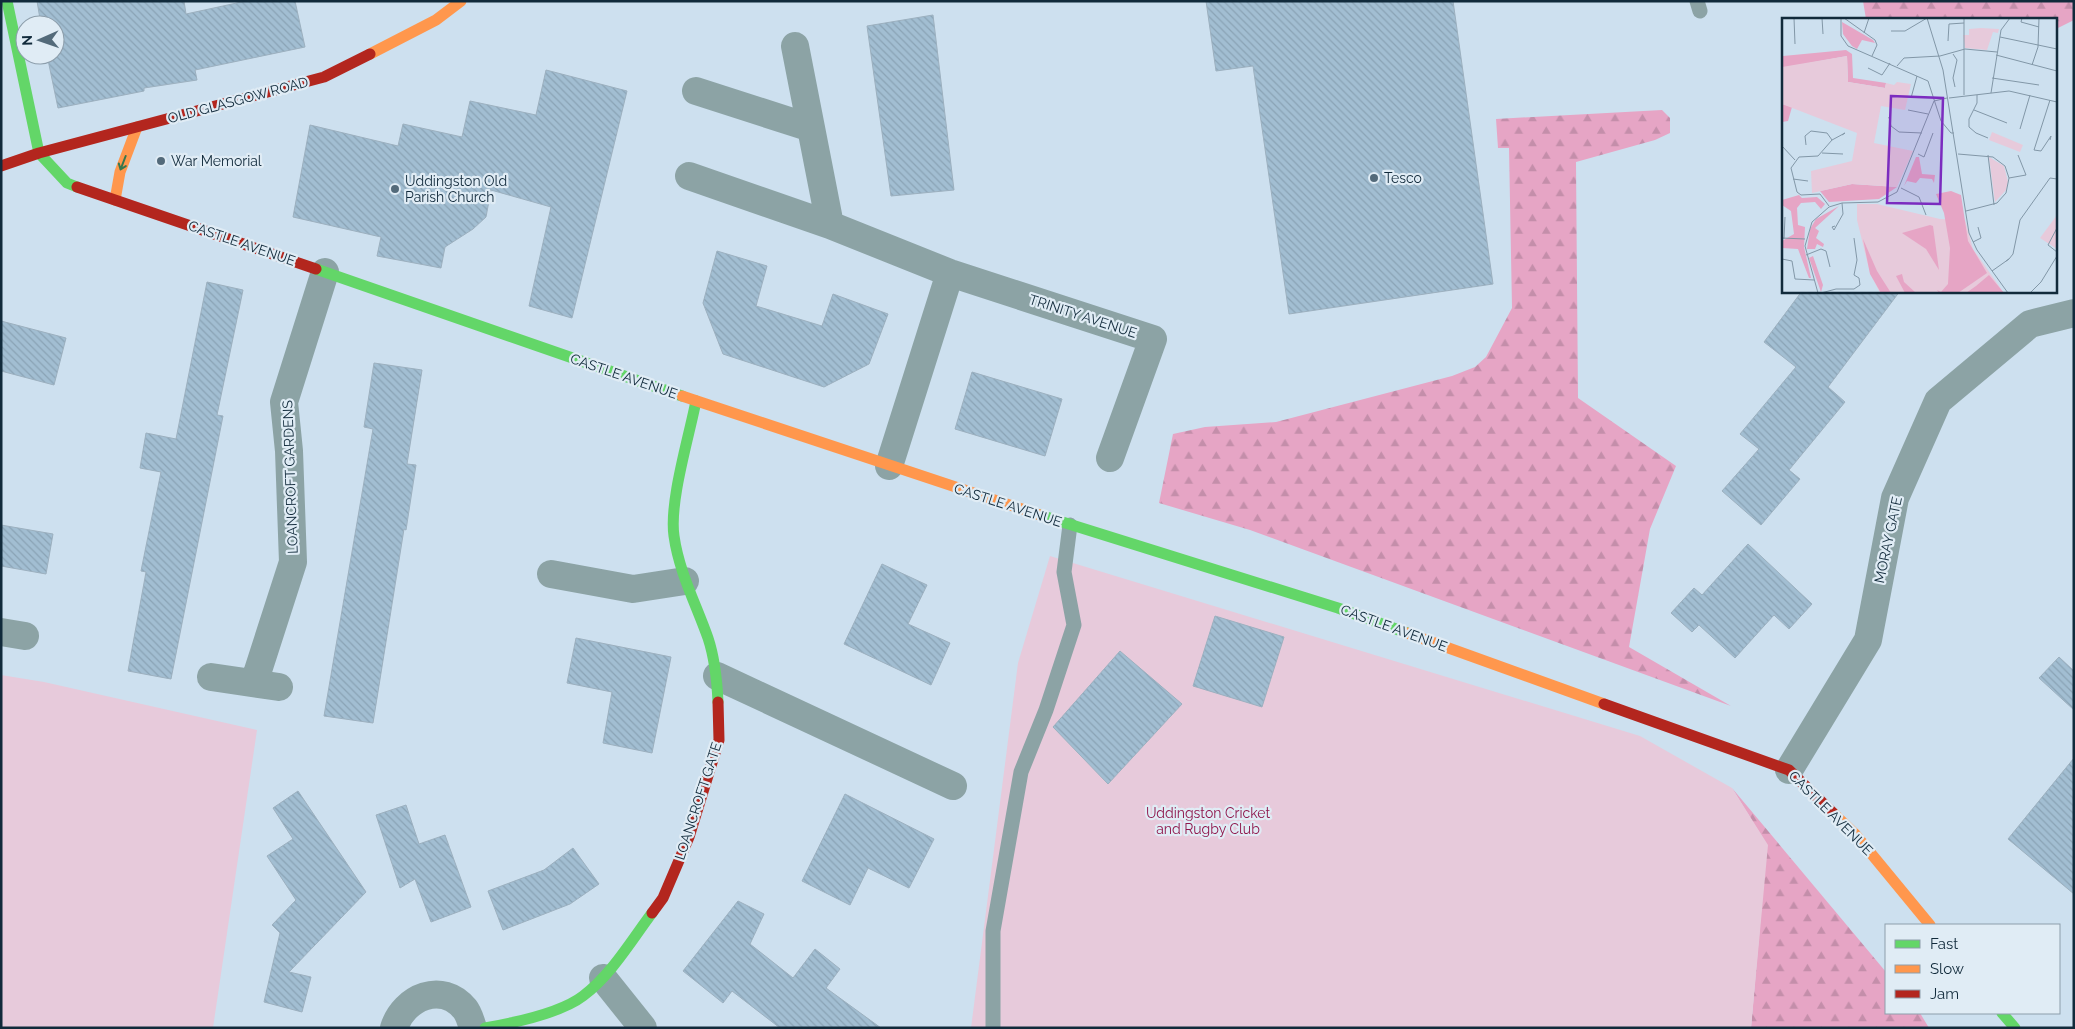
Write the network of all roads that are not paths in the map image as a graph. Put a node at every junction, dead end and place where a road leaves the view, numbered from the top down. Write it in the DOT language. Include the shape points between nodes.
graph roads {
  1 [pos="8,1"];
  2 [pos="461,1"];
  3 [pos="795,46"];
  4 [pos="696,91"];
  5 [pos="137,127"];
  6 [pos="811,128"];
  7 [pos="40,153"];
  8 [pos="1,166"];
  9 [pos="689,176"];
  10 [pos="115,200"];
  11 [pos="830,225"];
  12 [pos="325,272"];
  13 [pos="950,273"];
  14 [pos="2074,314"];
  15 [pos="696,401"];
  16 [pos="1110,458"];
  17 [pos="889,466"];
  18 [pos="1070,525"];
  19 [pos="551,574"];
  20 [pos="685,581"];
  21 [pos="717,676"];
  22 [pos="210,677"];
  23 [pos="1790,770"];
  24 [pos="953,786"];
  25 [pos="1929,924"];
  26 [pos="603,978"];
  27 [pos="2003,1014"];
  28 [pos="394,1028"];
  29 [pos="473,1028"];
  30 [pos="485,1028"];
  31 [pos="643,1028"];
  32 [pos="993,1028"];
  33 [pos="2015,1028"];
  1 -- 7 [label="street"];
  2 -- 5 [label="street, OLD GLASGOW ROAD" via="436,20 324,77"];
  3 -- 6 [label="street"];
  4 -- 6 [label="street"];
  5 -- 7 [label="street, OLD GLASGOW ROAD"];
  5 -- 10 [label="street, one-way" via="120,172"];
  6 -- 11 [label="street"];
  7 -- 8 [label="street, OLD GLASGOW ROAD"];
  7 -- 10 [label="street, CASTLE AVENUE" via="67,183"];
  9 -- 11 [label="street, TRINITY AVENUE"];
  10 -- 12 [label="street, CASTLE AVENUE"];
  11 -- 13 [label="street, TRINITY AVENUE"];
  12 -- 15 [label="street, CASTLE AVENUE"];
  12 -- 22 [label="street, LOANCROFT GARDENS" via="284,402 293,562 266,685"];
  13 -- 16 [label="street, TRINITY AVENUE" via="1152,339"];
  13 -- 17 [label="street"];
  14 -- 23 [label="street, MORAY GATE" via="2030,324 1938,401 1895,498 1868,640"];
  15 -- 17 [label="street, CASTLE AVENUE"];
  15 -- 20 [label="street, LOANCROFT GATE" via="673,513 674,536"];
  17 -- 18 [label="street, CASTLE AVENUE"];
  18 -- 23 [label="street, CASTLE AVENUE" via="1338,608"];
  18 -- 32 [label="lane" via="1064,572 1074,625 1022,772 993,931"];
  19 -- 20 [label="street" via="633,589"];
  20 -- 21 [label="street, LOANCROFT GATE" via="708,639"];
  21 -- 24 [label="street"];
  21 -- 26 [label="street, LOANCROFT GATE" via="719,740 689,837 663,898"];
  23 -- 25 [label="street, CASTLE AVENUE" via="1855,834"];
  26 -- 30 [label="street, LOANCROFT GATE" via="582,997 548,1012"];
  26 -- 31 [label="street"];
  27 -- 33 [label="street"];
  28 -- 29 [label="street" via="406,1005 430,995 456,1001 466,1010"];
}
